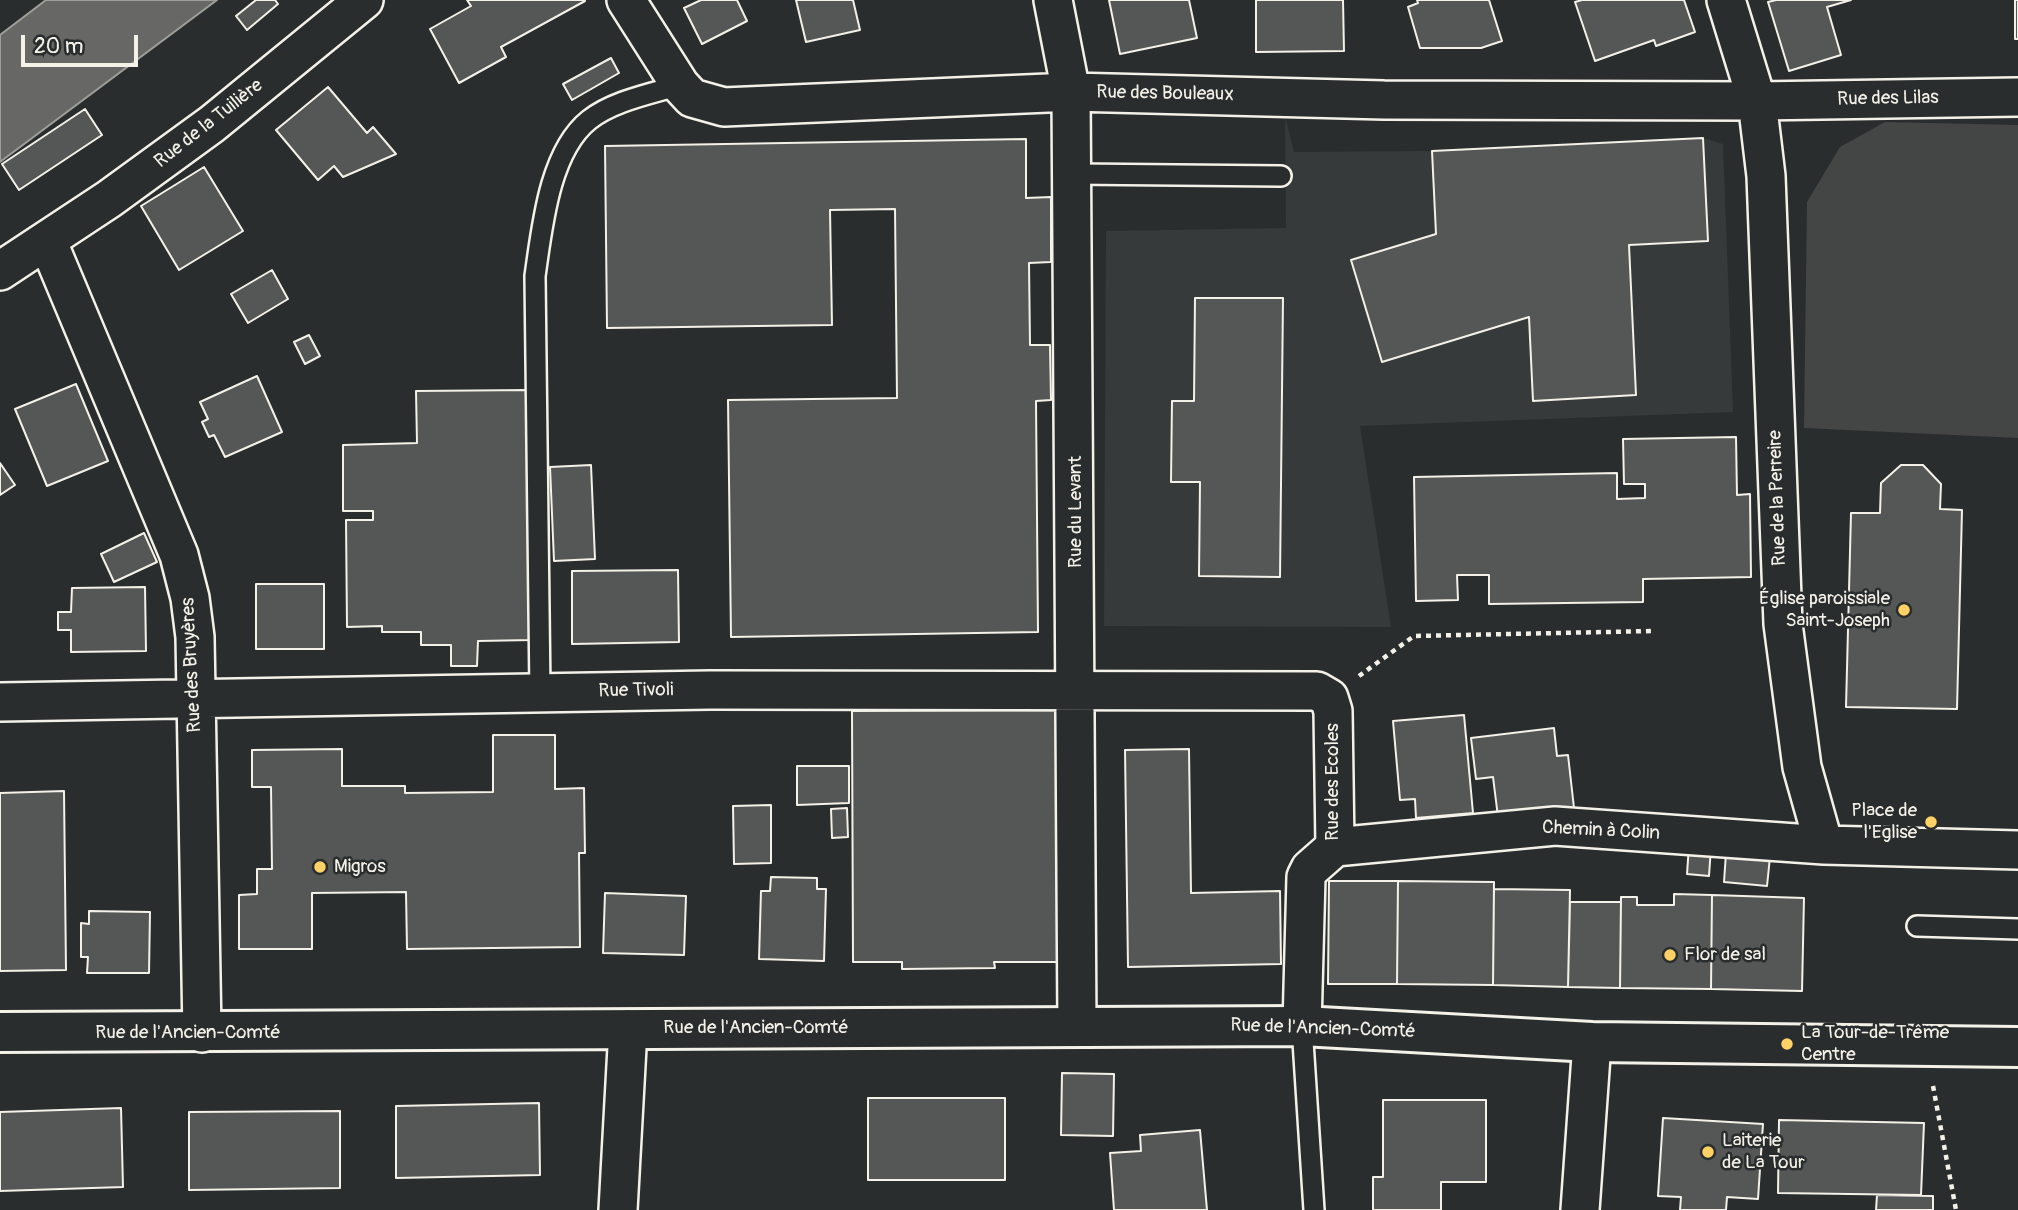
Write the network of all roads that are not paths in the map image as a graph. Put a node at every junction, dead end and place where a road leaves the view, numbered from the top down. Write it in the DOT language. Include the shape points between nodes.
graph roads {
  1 [pos="364,0"];
  2 [pos="626,0"];
  3 [pos="1052,0"];
  4 [pos="1726,0"];
  5 [pos="680,85"];
  6 [pos="1071,92"];
  7 [pos="2018,97"];
  8 [pos="1757,101"];
  9 [pos="1073,174"];
  10 [pos="1281,176"];
  11 [pos="47,240"];
  12 [pos="0,271"];
  13 [pos="1077,689"];
  14 [pos="540,692"];
  15 [pos="195,698"];
  16 [pos="0,702"];
  17 [pos="1825,845"];
  18 [pos="1335,847"];
  19 [pos="2018,849"];
  20 [pos="1917,926"];
  21 [pos="2018,929"];
  22 [pos="1302,1026"];
  23 [pos="1077,1027"];
  24 [pos="628,1029"];
  25 [pos="0,1032"];
  26 [pos="202,1033"];
  27 [pos="1592,1042"];
  28 [pos="2018,1047"];
  29 [pos="618,1210"];
  30 [pos="1314,1210"];
  31 [pos="1580,1210"];
  1 -- 11 [label="street, Rue de la Tuilière" via="212,124"];
  2 -- 5 [label="street, Rue des Bouleaux"];
  3 -- 6 [label="street, Rue du Levant"];
  4 -- 8 [label="street, Rue de la Perreire"];
  5 -- 6 [label="street, Rue des Bouleaux" via="692,97 724,107"];
  5 -- 14 [label="lane" via="616,106 587,121 557,169 543,221 535,276"];
  6 -- 8 [label="street, Rue des Bouleaux" via="1384,100"];
  6 -- 9 [label="street, Rue du Levant"];
  7 -- 8 [label="street, Rue des Lilas"];
  8 -- 17 [label="street, Rue de la Perreire" via="1766,176 1783,624 1801,767"];
  9 -- 10 [label="lane"];
  9 -- 13 [label="street, Rue du Levant"];
  11 -- 12 [label="street, Rue de la Tuilière"];
  11 -- 15 [label="street, Rue des Bruyères" via="186,576 195,637"];
  13 -- 14 [label="street, Rue Tivoli"];
  13 -- 18 [label="street, Rue des Ecoles" via="1298,689 1329,698"];
  13 -- 23 [label="street, Rue du Levant"];
  14 -- 15 [label="street, Rue Tivoli"];
  15 -- 16 [label="street, Rue Tivoli"];
  15 -- 26 [label="street, Rue des Bruyères"];
  17 -- 18 [label="street, Chemin à Colin" via="1555,826"];
  17 -- 19 [label="street"];
  18 -- 22 [label="street, Rue des Ecoles" via="1306,877"];
  20 -- 21 [label="lane"];
  22 -- 23 [label="main road, Rue de l'Ancien-Comté"];
  22 -- 27 [label="main road, Rue de l'Ancien-Comté"];
  22 -- 30 [label="lane"];
  23 -- 24 [label="main road, Rue de l'Ancien-Comté"];
  24 -- 26 [label="main road, Rue de l'Ancien-Comté"];
  24 -- 29 [label="street"];
  25 -- 26 [label="main road, Rue de l'Ancien-Comté"];
  27 -- 28 [label="main road, Rue de l'Ancien-Comté"];
  27 -- 31 [label="street"];
}
